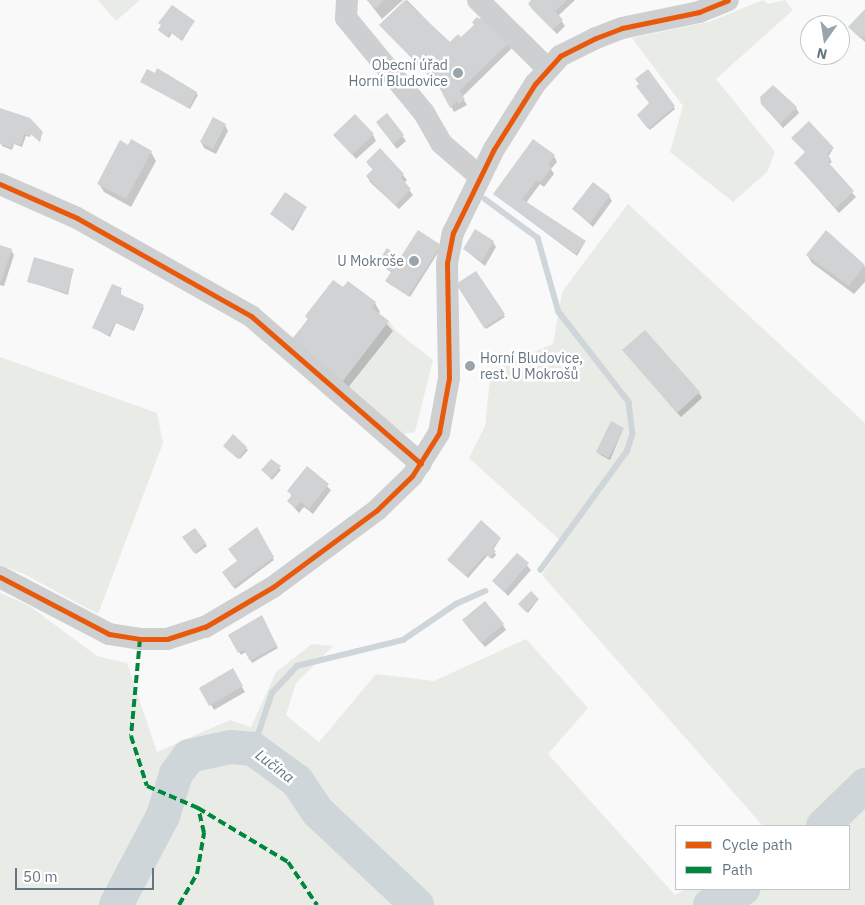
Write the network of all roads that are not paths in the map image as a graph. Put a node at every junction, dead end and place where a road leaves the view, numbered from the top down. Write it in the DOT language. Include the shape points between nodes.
graph roads {
  1 [pos="347,0"];
  2 [pos="478,0"];
  3 [pos="728,0"];
  4 [pos="547,68"];
  5 [pos="479,176"];
  6 [pos="0,184"];
  7 [pos="421,464"];
  8 [pos="0,577"];
  1 -- 5 [label="street" via="346,18 424,114 441,143"];
  2 -- 4 [label="street"];
  3 -- 4 [label="street" via="700,12 622,28 560,56"];
  4 -- 5 [label="street"];
  5 -- 7 [label="street" via="460,216 447,263 448,391 439,433"];
  6 -- 7 [label="street" via="77,218 251,316"];
  7 -- 8 [label="street" via="390,500 273,587 186,635 140,639 109,634"];
}
